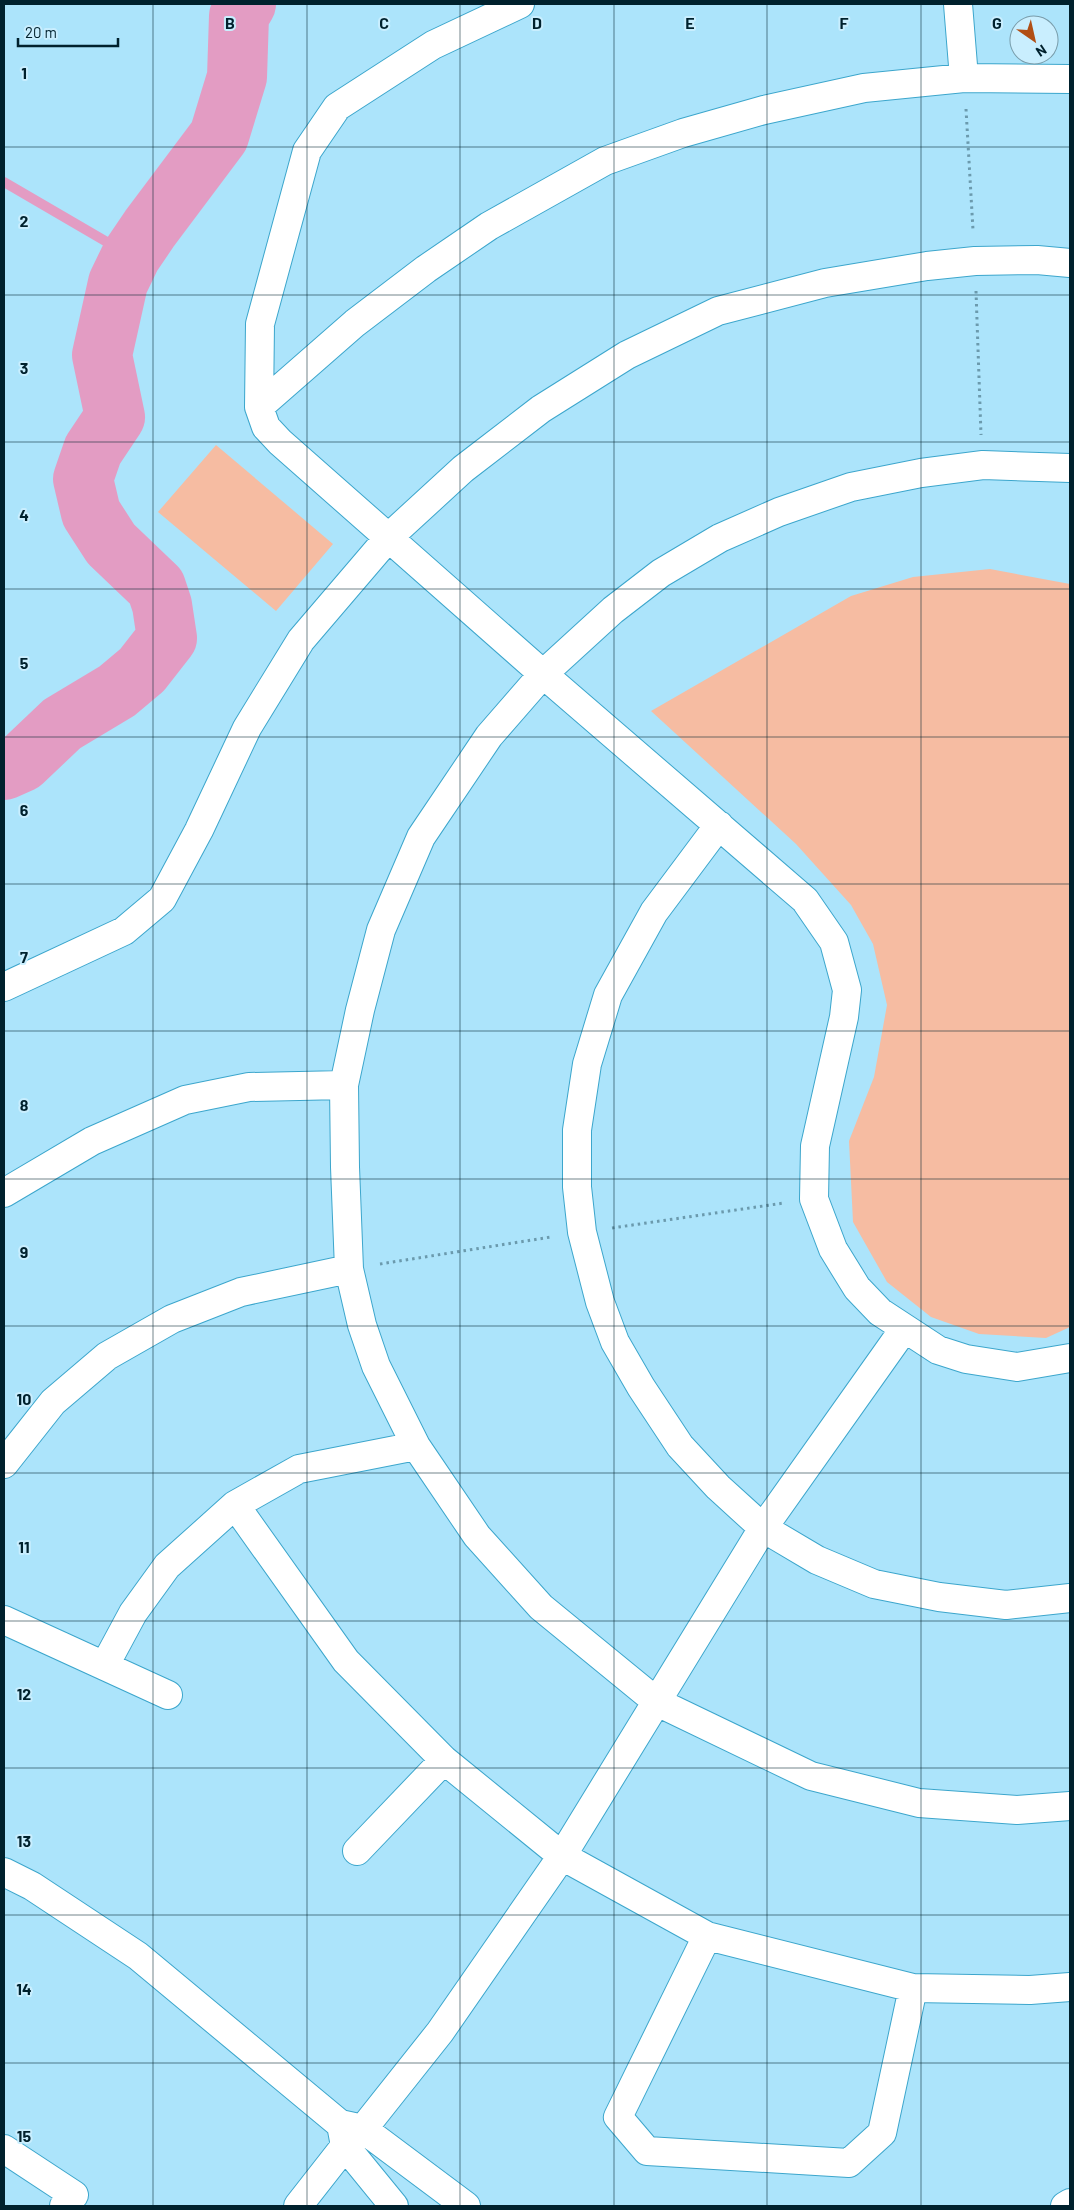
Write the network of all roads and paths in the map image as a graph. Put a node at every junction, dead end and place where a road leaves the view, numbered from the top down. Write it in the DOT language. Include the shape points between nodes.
graph roads {
  1 [pos="520,4"];
  2 [pos="958,4"];
  3 [pos="964,78"];
  4 [pos="1070,79"];
  5 [pos="1070,263"];
  6 [pos="259,407"];
  7 [pos="1070,468"];
  8 [pos="389,536"];
  9 [pos="543,674"];
  10 [pos="719,825"];
  11 [pos="4,986"];
  12 [pos="344,1085"];
  13 [pos="4,1193"];
  14 [pos="349,1269"];
  15 [pos="904,1329"];
  16 [pos="1070,1358"];
  17 [pos="416,1446"];
  18 [pos="4,1464"];
  19 [pos="235,1505"];
  20 [pos="763,1528"];
  21 [pos="1070,1598"];
  22 [pos="4,1620"];
  23 [pos="105,1665"];
  24 [pos="168,1695"];
  25 [pos="658,1702"];
  26 [pos="444,1760"];
  27 [pos="1070,1806"];
  28 [pos="357,1851"];
  29 [pos="562,1856"];
  30 [pos="4,1872"];
  31 [pos="707,1936"];
  32 [pos="1070,1987"];
  33 [pos="913,1988"];
  34 [pos="349,2133"];
  35 [pos="4,2150"];
  36 [pos="1070,2203"];
  37 [pos="64,2206"];
  38 [pos="298,2206"];
  39 [pos="394,2206"];
  40 [pos="466,2206"];
  41 [pos="1065,2206"];
  1 -- 6 [label="street" via="433,45 337,107 307,151 260,324"];
  2 -- 3 [label="street"];
  3 -- 4 [label="street"];
  3 -- 6 [label="street" via="864,88 764,110 683,133 605,162 490,226 426,269 354,323"];
  5 -- 8 [label="street" via="974,261 927,266 825,283 718,311 627,355 541,409 463,469"];
  6 -- 8 [label="street" via="266,427 280,442"];
  7 -- 9 [label="street" via="983,465 921,473 851,488 778,512 720,538 661,573 613,610"];
  8 -- 9 [label="street"];
  8 -- 11 [label="street" via="301,640 247,728 162,899 124,931"];
  9 -- 10 [label="street"];
  9 -- 12 [label="street" via="489,736 421,837 381,930"];
  10 -- 15 [label="street" via="805,900 834,942 847,990 815,1146 814,1199 833,1249 857,1288 880,1312"];
  10 -- 20 [label="street" via="654,912 608,995 587,1064 577,1130 577,1187 582,1232 614,1342 640,1388 680,1446"];
  12 -- 13 [label="street" via="249,1088 185,1100 92,1141"];
  12 -- 14 [label="street"];
  14 -- 17 [label="street" via="362,1326 376,1366"];
  14 -- 18 [label="street" via="241,1292 172,1319 107,1356 60,1396"];
  15 -- 16 [label="street" via="938,1350 966,1359 1017,1367"];
  15 -- 20 [label="street"];
  17 -- 19 [label="street" via="299,1469"];
  17 -- 25 [label="street" via="477,1536 541,1607"];
  19 -- 23 [label="street" via="167,1566 133,1613"];
  19 -- 26 [label="street" via="346,1661"];
  20 -- 21 [label="street" via="817,1560 874,1584 1006,1605"];
  20 -- 25 [label="street"];
  22 -- 23 [label="street"];
  23 -- 24 [label="street"];
  25 -- 27 [label="street" via="811,1776 919,1803 1018,1810"];
  25 -- 29 [label="street"];
  26 -- 28 [label="street"];
  26 -- 29 [label="street"];
  29 -- 31 [label="street"];
  29 -- 34 [label="street" via="440,2032"];
  30 -- 34 [label="street" via="32,1886 138,1956"];
  31 -- 33 [label="street"];
  31 -- 33 [label="street" via="618,2117 647,2151 849,2164 882,2134"];
  32 -- 33 [label="street" via="1030,1990"];
  34 -- 38 [label="street"];
  34 -- 39 [label="street"];
  34 -- 40 [label="street"];
  35 -- 37 [label="street" via="74,2195"];
  36 -- 41 [label="street"];
}
